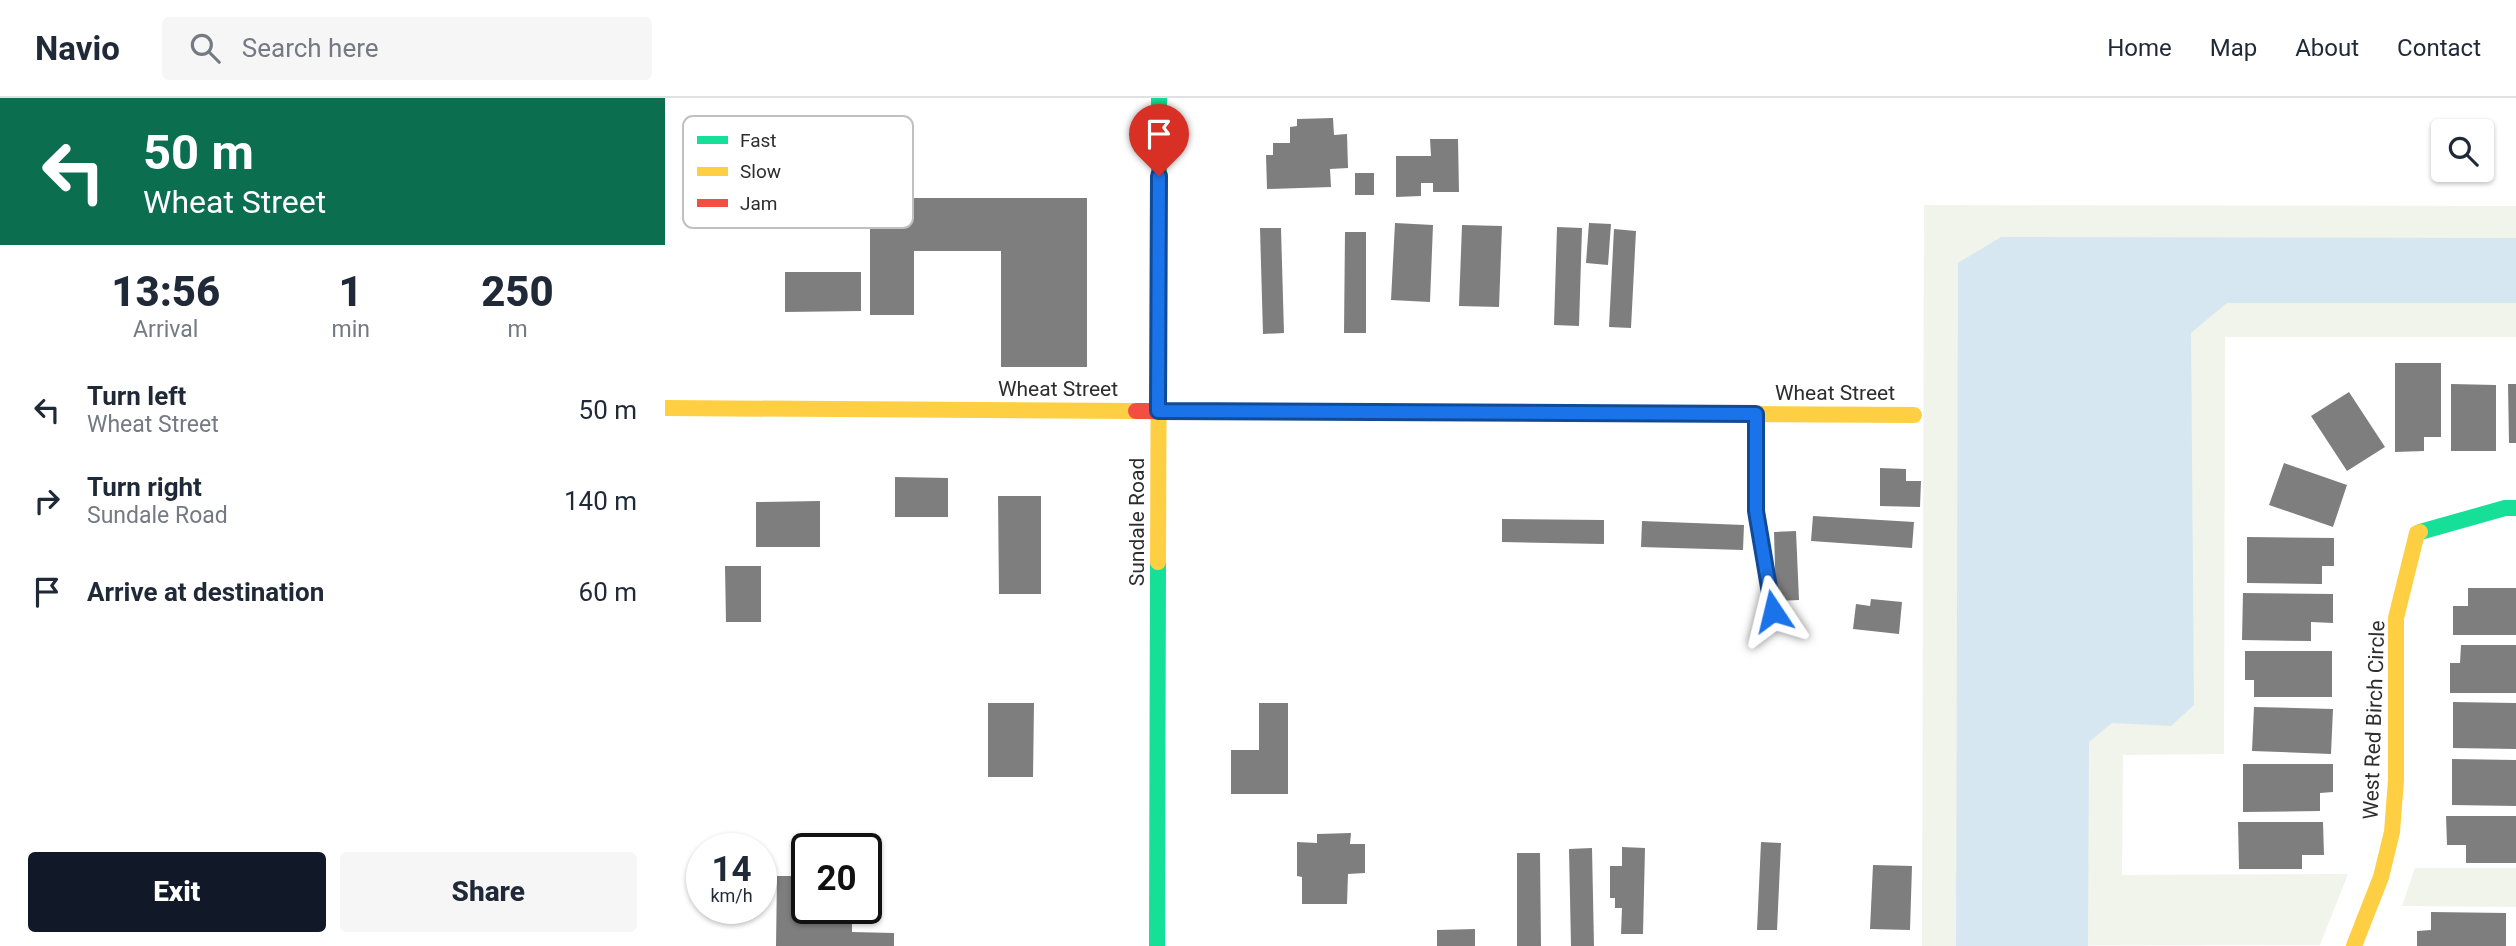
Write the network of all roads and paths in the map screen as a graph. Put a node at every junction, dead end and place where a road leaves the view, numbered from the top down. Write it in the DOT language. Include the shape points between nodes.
graph roads {
  1 [pos="1159,98"];
  2 [pos="665,408"];
  3 [pos="1158,411"];
  4 [pos="1756,414"];
  5 [pos="1914,415"];
  6 [pos="2516,508"];
  7 [pos="1773,611"];
  8 [pos="1157,946"];
  9 [pos="2354,946"];
  1 -- 3 [label="street, Sundale Road"];
  2 -- 3 [label="street, Wheat Street"];
  3 -- 4 [label="street, Wheat Street"];
  3 -- 8 [label="street, Sundale Road"];
  4 -- 5 [label="street, Wheat Street"];
  4 -- 7 [label="lane" via="1756,511"];
  6 -- 9 [label="street, West Red Birch Circle" via="2417,533 2396,618 2392,832 2381,877"];
}
